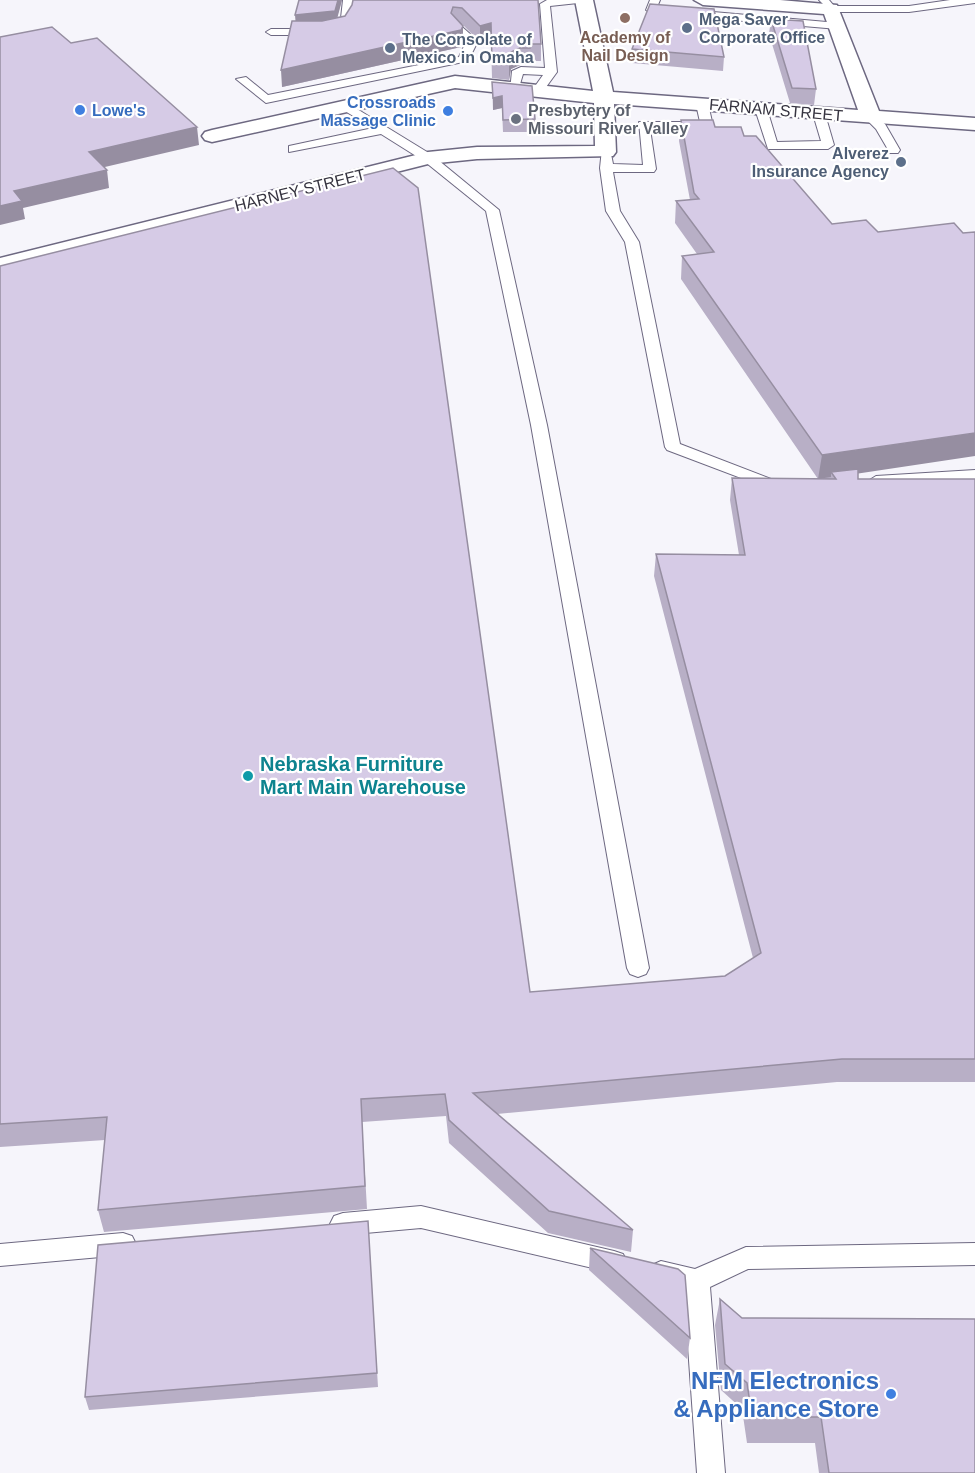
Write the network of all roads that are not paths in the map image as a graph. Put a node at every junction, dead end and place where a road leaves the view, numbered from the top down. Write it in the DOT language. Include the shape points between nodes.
graph roads {
  1 [pos="348,0"];
  2 [pos="578,0"];
  3 [pos="584,0"];
  4 [pos="655,0"];
  5 [pos="974,0"];
  6 [pos="712,6"];
  7 [pos="831,12"];
  8 [pos="457,28"];
  9 [pos="275,32"];
  10 [pos="429,66"];
  11 [pos="598,69"];
  12 [pos="551,72"];
  13 [pos="242,79"];
  14 [pos="442,83"];
  15 [pos="514,89"];
  16 [pos="537,92"];
  17 [pos="604,97"];
  18 [pos="692,103"];
  19 [pos="344,105"];
  20 [pos="761,109"];
  21 [pos="819,114"];
  22 [pos="871,118"];
  23 [pos="975,124"];
  24 [pos="382,130"];
  25 [pos="212,136"];
  26 [pos="293,149"];
  27 [pos="894,150"];
  28 [pos="428,158"];
  29 [pos="606,160"];
  30 [pos="0,265"];
  31 [pos="975,475"];
  32 [pos="860,483"];
  33 [pos="798,487"];
  34 [pos="638,968"];
  35 [pos="316,1227"];
  36 [pos="152,1242"];
  37 [pos="975,1254"];
  38 [pos="0,1255"];
  39 [pos="696,1281"];
  40 [pos="711,1473"];
  1 -- 9 [label="lane" via="345,24 337,34 290,38"];
  2 -- 12 [label="lane" via="545,4"];
  3 -- 11 [label="street"];
  4 -- 6 [label="lane" via="651,10"];
  5 -- 7 [label="lane" via="909,9"];
  6 -- 7 [label="street"];
  7 -- 22 [label="street"];
  8 -- 10 [label="lane" via="472,41 464,59"];
  10 -- 13 [label="lane" via="266,99"];
  10 -- 14 [label="lane"];
  11 -- 17 [label="street"];
  11 -- 18 [label="street" via="633,89"];
  12 -- 15 [label="lane" via="521,70 516,73"];
  12 -- 16 [label="lane"];
  14 -- 15 [label="street, FARNAM STREET"];
  14 -- 19 [label="street, FARNAM STREET"];
  15 -- 16 [label="street, FARNAM STREET"];
  16 -- 17 [label="street, FARNAM STREET"];
  17 -- 18 [label="street, FARNAM STREET"];
  17 -- 29 [label="street"];
  18 -- 20 [label="street, FARNAM STREET"];
  18 -- 29 [label="lane" via="706,126 643,125 650,169"];
  19 -- 24 [label="lane"];
  19 -- 25 [label="street, FARNAM STREET"];
  20 -- 21 [label="street, FARNAM STREET"];
  20 -- 21 [label="lane" via="772,146 828,145"];
  21 -- 22 [label="street, FARNAM STREET"];
  22 -- 23 [label="street, FARNAM STREET"];
  22 -- 27 [label="lane" via="882,127"];
  24 -- 26 [label="lane"];
  24 -- 28 [label="lane"];
  28 -- 29 [label="street, HARNEY STREET" via="477,153"];
  28 -- 30 [label="street, HARNEY STREET"];
  28 -- 34 [label="lane" via="492,210 539,425"];
  29 -- 33 [label="lane" via="613,211 632,242 673,447 776,487"];
  31 -- 32 [label="lane"];
  35 -- 39 [label="lane" via="421,1217"];
  36 -- 38 [label="lane"];
  37 -- 39 [label="lane" via="746,1258"];
  39 -- 40 [label="lane"];
}
